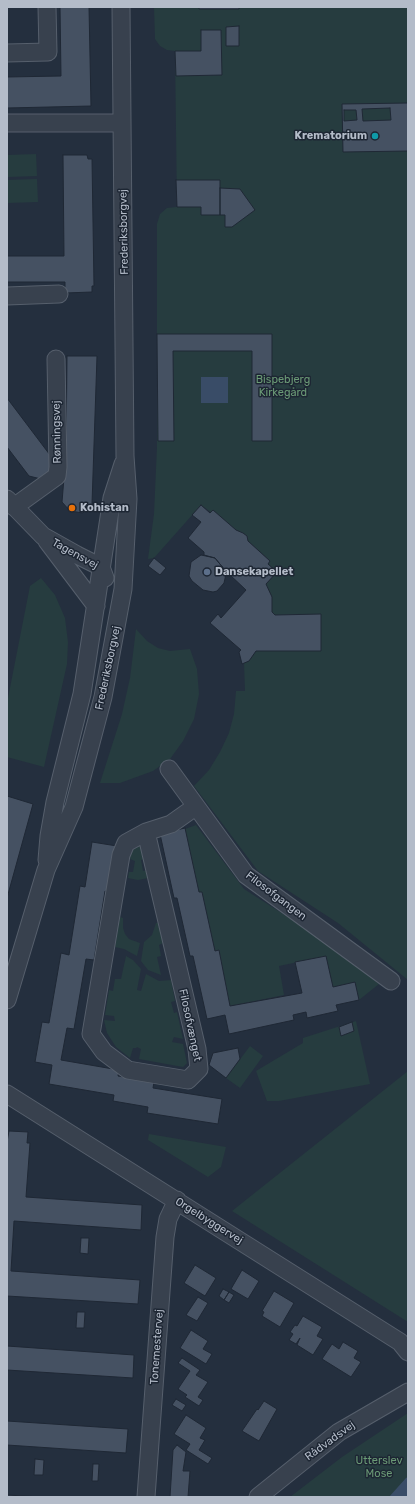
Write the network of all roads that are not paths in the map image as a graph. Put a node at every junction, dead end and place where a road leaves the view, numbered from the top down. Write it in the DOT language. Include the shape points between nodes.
graph roads {
  1 [pos="47,7"];
  2 [pos="121,7"];
  3 [pos="7,53"];
  4 [pos="7,123"];
  5 [pos="122,123"];
  6 [pos="59,294"];
  7 [pos="7,296"];
  8 [pos="56,359"];
  9 [pos="125,456"];
  10 [pos="10,503"];
  11 [pos="43,536"];
  12 [pos="101,567"];
  13 [pos="96,606"];
  14 [pos="108,669"];
  15 [pos="169,769"];
  16 [pos="195,806"];
  17 [pos="146,832"];
  18 [pos="46,870"];
  19 [pos="391,981"];
  20 [pos="7,1000"];
  21 [pos="7,1094"];
  22 [pos="177,1200"];
  23 [pos="408,1352"];
  24 [pos="408,1392"];
  25 [pos="146,1497"];
  26 [pos="258,1497"];
  1 -- 3 [label="street" via="48,52"];
  2 -- 5 [label="street, Frederiksborgvej"];
  4 -- 5 [label="street"];
  5 -- 9 [label="street, Frederiksborgvej"];
  6 -- 7 [label="street"];
  8 -- 10 [label="street, Rønningsvej" via="57,476"];
  9 -- 12 [label="street, Frederiksborgvej" via="112,498"];
  9 -- 14 [label="street, Frederiksborgvej" via="128,499 124,578"];
  10 -- 11 [label="street, Tagensvej"];
  11 -- 12 [label="street, Tagensvej"];
  11 -- 13 [label="street, Tagensvej"];
  12 -- 13 [label="street, Frederiksborgvej"];
  12 -- 14 [label="street, Tagensvej" via="110,594 112,610"];
  13 -- 18 [label="street, Frederiksborgvej" via="82,694 55,802"];
  14 -- 18 [label="street, Frederiksborgvej" via="74,807"];
  15 -- 16 [label="street, Filosofgangen"];
  16 -- 17 [label="street, Filosofvænget" via="171,824"];
  16 -- 19 [label="street, Filosofgangen" via="246,875"];
  17 -- 17 [label="street, Filosofvænget" via="126,843 121,855 91,1034 104,1052 128,1070 188,1080 199,1069 196,1049"];
  18 -- 20 [label="street, Frederiksborgvej"];
  21 -- 22 [label="street, Orgelbyggervej"];
  22 -- 23 [label="street, Orgelbyggervej" via="400,1342"];
  22 -- 25 [label="street, Tonemestervej" via="168,1219 165,1237"];
  24 -- 26 [label="street, Rådvadsvej" via="339,1432"];
}
